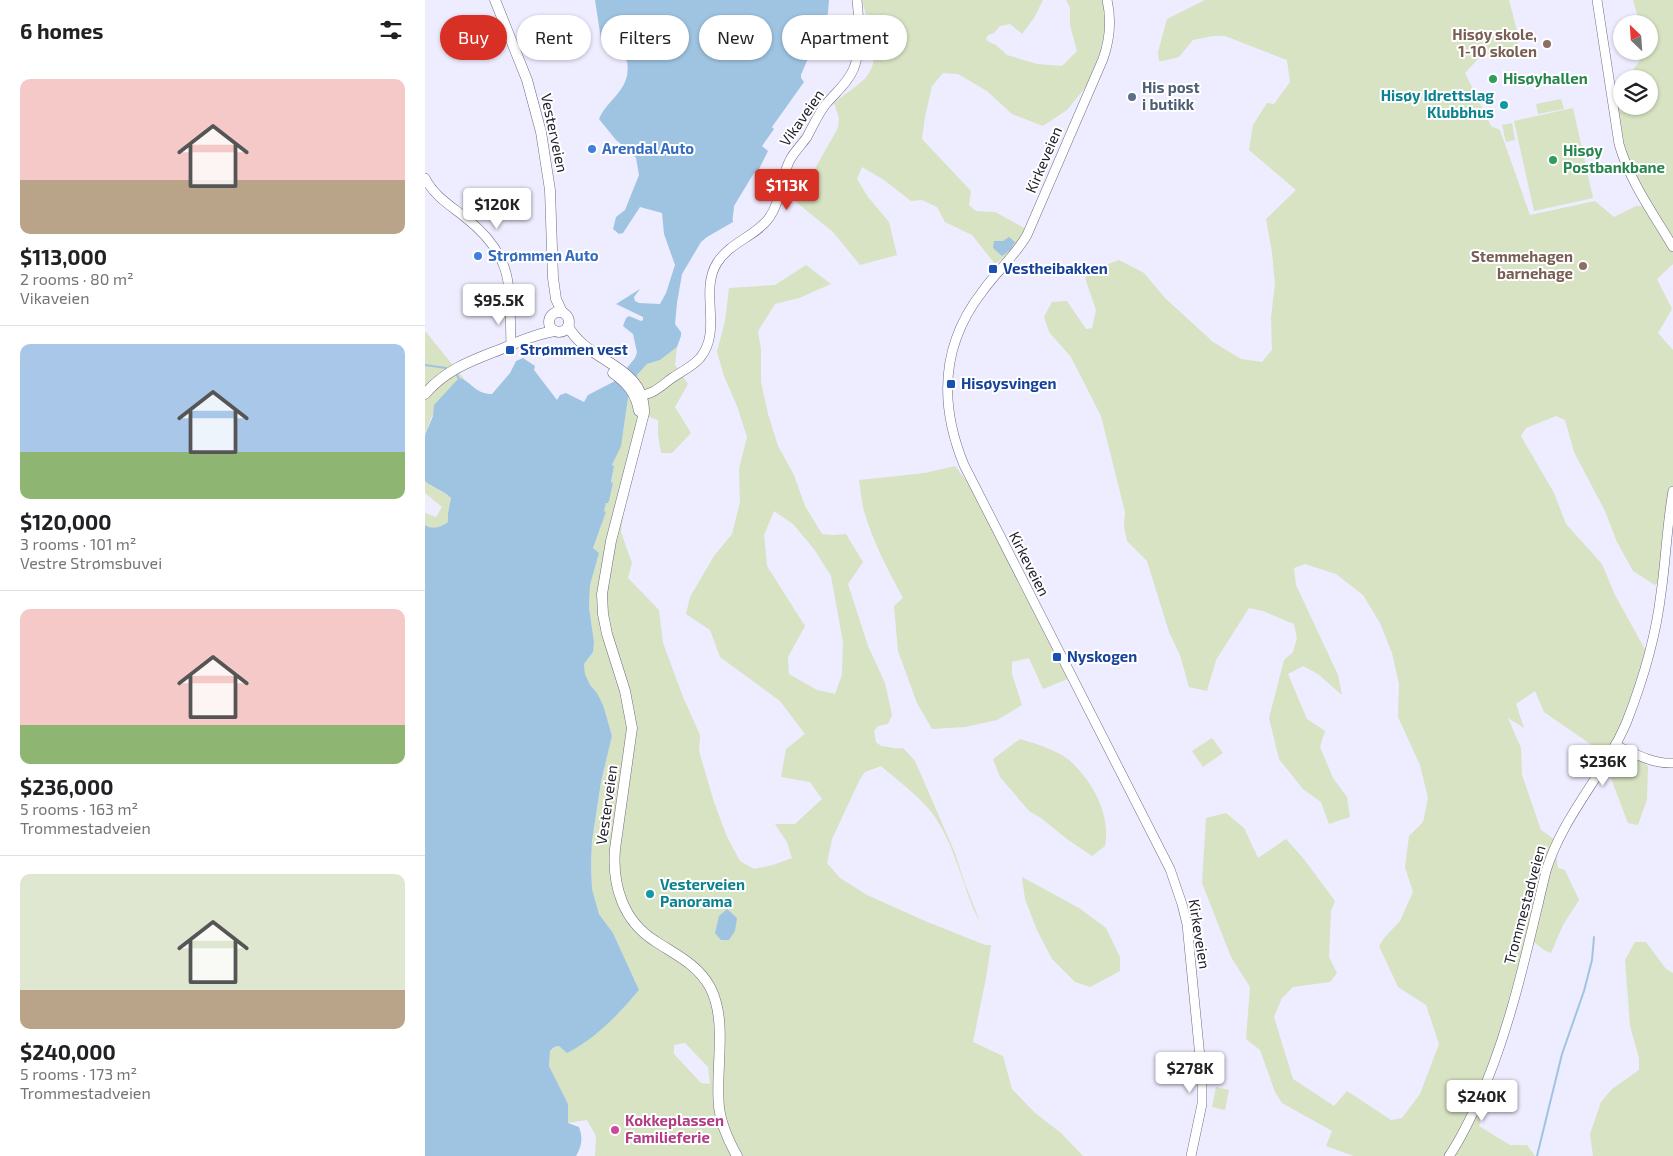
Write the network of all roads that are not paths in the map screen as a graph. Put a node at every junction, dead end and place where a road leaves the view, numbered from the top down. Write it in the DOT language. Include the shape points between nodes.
graph roads {
  1 [pos="495,0"];
  2 [pos="857,0"];
  3 [pos="1107,0"];
  4 [pos="1597,0"];
  5 [pos="425,178"];
  6 [pos="1673,247"];
  7 [pos="554,316"];
  8 [pos="561,329"];
  9 [pos="519,341"];
  10 [pos="637,391"];
  11 [pos="425,394"];
  12 [pos="1673,491"];
  13 [pos="1615,745"];
  14 [pos="1673,762"];
  15 [pos="737,1156"];
  16 [pos="1191,1156"];
  17 [pos="1449,1156"];
  1 -- 7 [label="main road, Vesterveien" via="527,80 541,132 550,190"];
  2 -- 10 [label="main road, Vikaveien" via="859,40 851,74 823,108 791,158 769,218 717,262 711,282 710,335 706,348 696,361 655,392"];
  3 -- 16 [label="main road, Kirkeveien" via="1111,25 1103,60 1027,235 964,319 951,358 947,404 963,465 1179,894 1187,924 1202,1078 1201,1104"];
  4 -- 6 [label="main road" via="1619,144 1641,194"];
  5 -- 9 [label="main road" via="441,200 484,233 494,245 507,274"];
  7 -- 8 [label="main road" via="550,327"];
  7 -- 8 [label="main road" via="568,319"];
  7 -- 9 [label="main road"];
  8 -- 9 [label="main road"];
  8 -- 10 [label="main road" via="619,373"];
  9 -- 11 [label="main road" via="449,372"];
  10 -- 15 [label="main road, Vesterveien" via="644,413 609,549 602,594 607,634 627,698 632,728 615,856 615,883 625,909 639,928 698,970 714,996 719,1018 719,1107 725,1133"];
  12 -- 13 [label="main road, Trommestadveien" via="1652,642 1631,710"];
  13 -- 14 [label="main road" via="1659,762"];
  13 -- 17 [label="main road, Trommestadveien" via="1554,847 1500,1047 1464,1132"];
}
